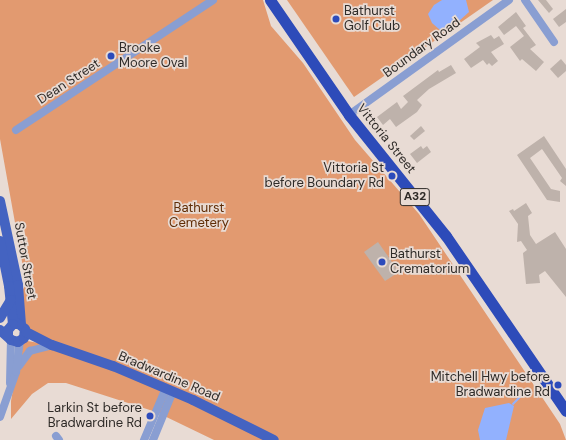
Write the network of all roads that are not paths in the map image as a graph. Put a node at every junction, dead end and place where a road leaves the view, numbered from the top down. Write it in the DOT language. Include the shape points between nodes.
graph roads {
  1 [pos="213,0"];
  2 [pos="270,0"];
  3 [pos="509,0"];
  4 [pos="525,0"];
  5 [pos="554,42"];
  6 [pos="349,115"];
  7 [pos="16,130"];
  8 [pos="0,201"];
  9 [pos="0,241"];
  10 [pos="11,298"];
  11 [pos="0,318"];
  12 [pos="0,323"];
  13 [pos="15,333"];
  14 [pos="52,346"];
  15 [pos="16,372"];
  16 [pos="10,386"];
  17 [pos="170,390"];
  18 [pos="566,411"];
  19 [pos="0,417"];
  20 [pos="144,440"];
  21 [pos="153,440"];
  22 [pos="274,440"];
  1 -- 7 [label="street, Dean Street"];
  2 -- 6 [label="highway, Vittoria Street / A32"];
  3 -- 6 [label="street, Boundary Road"];
  4 -- 5 [label="street"];
  6 -- 18 [label="highway, Vittoria Street / A32" via="446,236"];
  8 -- 13 [label="main road, Suttor Street" via="18,285"];
  9 -- 10 [label="main road, Suttor Street"];
  10 -- 11 [label="main road" via="7,310"];
  10 -- 13 [label="main road, Suttor Street"];
  12 -- 13 [label="main road, Bradwardine Road"];
  13 -- 14 [label="main road, Bradwardine Road"];
  13 -- 15 [label="street, Suttor Street"];
  13 -- 16 [label="street, Suttor Street"];
  14 -- 15 [label="street" via="30,352 20,361"];
  14 -- 17 [label="main road, Bradwardine Road"];
  15 -- 16 [label="street, Suttor Street"];
  16 -- 19 [label="street, Suttor Street"];
  17 -- 20 [label="street"];
  17 -- 21 [label="street"];
  17 -- 22 [label="main road, Bradwardine Road"];
}
